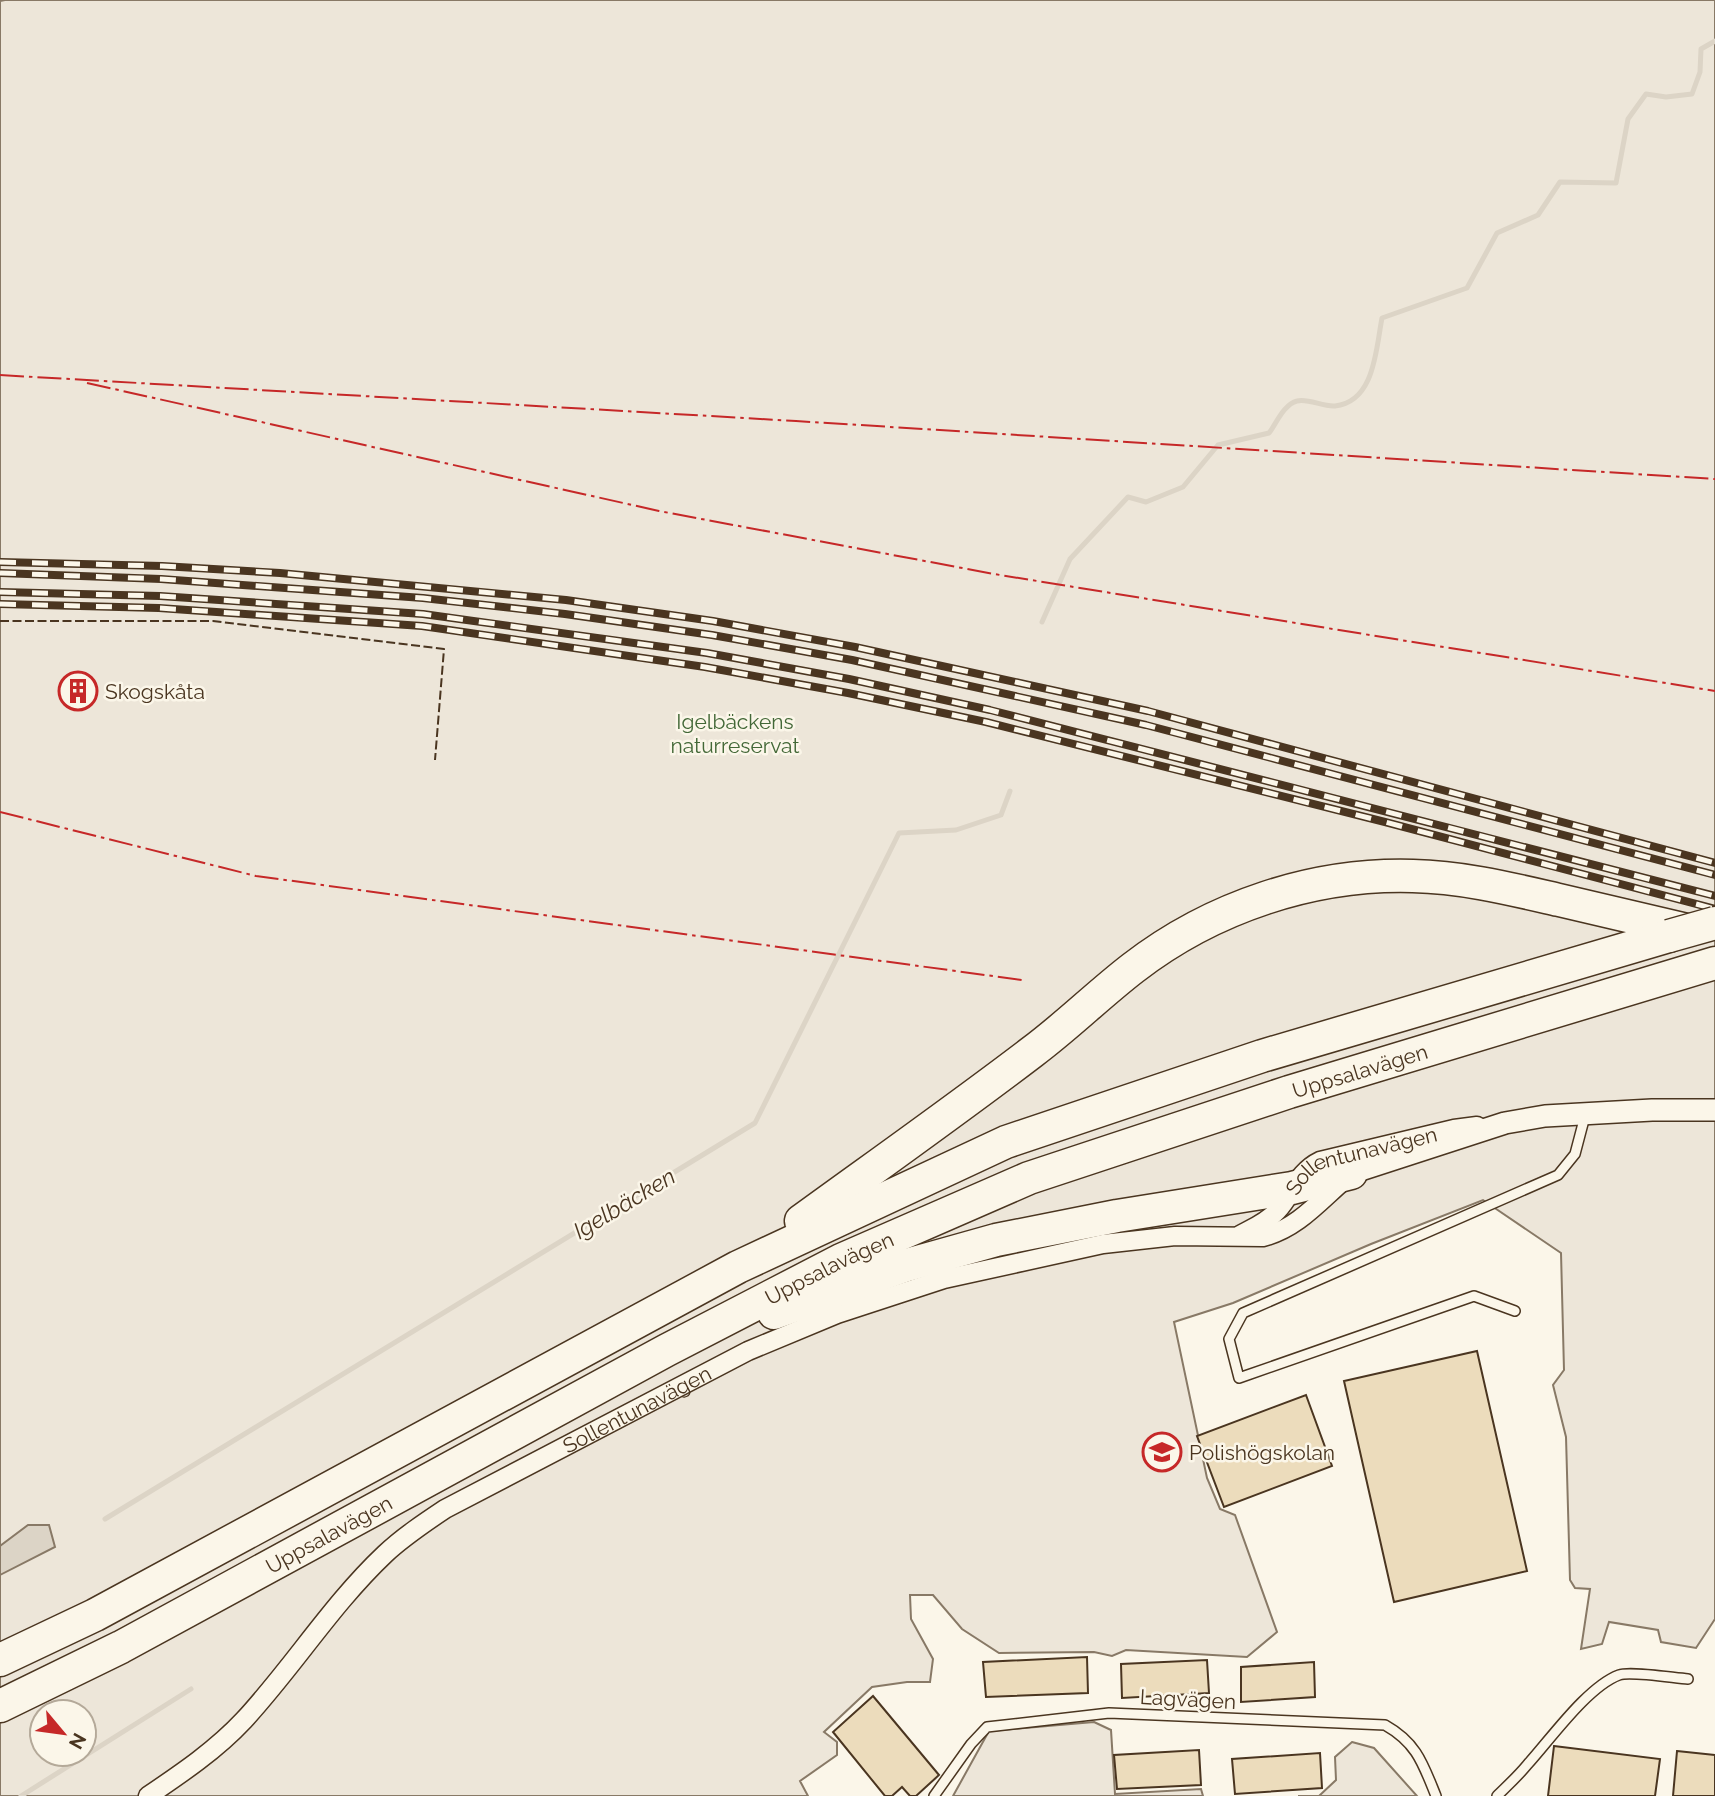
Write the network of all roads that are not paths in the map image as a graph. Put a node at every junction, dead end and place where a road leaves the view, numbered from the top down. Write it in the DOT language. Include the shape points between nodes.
graph roads {
  1 [pos="1715,923"];
  2 [pos="1715,937"];
  3 [pos="1715,963"];
  4 [pos="1715,1110"];
  5 [pos="1586,1114"];
  6 [pos="1505,1123"];
  7 [pos="1352,1173"];
  8 [pos="1292,1188"];
  9 [pos="1237,1236"];
  10 [pos="738,1267"];
  11 [pos="1515,1311"];
  12 [pos="667,1350"];
  13 [pos="0,1660"];
  14 [pos="1688,1679"];
  15 [pos="0,1706"];
  16 [pos="148,1796"];
  17 [pos="934,1796"];
  18 [pos="1436,1796"];
  19 [pos="1497,1796"];
  1 -- 10 [label="highway, Uppsalavägen, bridge" via="1262,1056 1006,1142"];
  2 -- 10 [label="highway" via="1455,878 1364,877 1279,893 1239,906 1163,946 1006,1072"];
  3 -- 12 [label="highway, Uppsalavägen" via="1289,1092 1029,1178 841,1260"];
  4 -- 5 [label="street, Sollentunavägen"];
  5 -- 6 [label="street, Sollentunavägen"];
  5 -- 11 [label="lane" via="1574,1154 1558,1175 1243,1313 1229,1339 1239,1378 1474,1296"];
  6 -- 7 [label="street, Sollentunavägen"];
  6 -- 8 [label="street, Sollentunavägen" via="1454,1129 1320,1161"];
  7 -- 8 [label="highway"];
  7 -- 9 [label="street, Sollentunavägen" via="1291,1226 1263,1237"];
  8 -- 9 [label="street, Sollentunavägen" via="1268,1220"];
  8 -- 12 [label="highway" via="996,1240 907,1265"];
  9 -- 16 [label="street, Sollentunavägen" via="1175,1236 1104,1244 944,1279 836,1314 724,1364 414,1529 343,1598 242,1722"];
  10 -- 13 [label="highway, Uppsalavägen" via="95,1615"];
  12 -- 15 [label="highway, Uppsalavägen" via="121,1647"];
  14 -- 19 [label="lane" via="1621,1674 1610,1680 1597,1688"];
  17 -- 18 [label="lane, Lagvägen" via="987,1727 1109,1713 1385,1725 1419,1754"];
}
